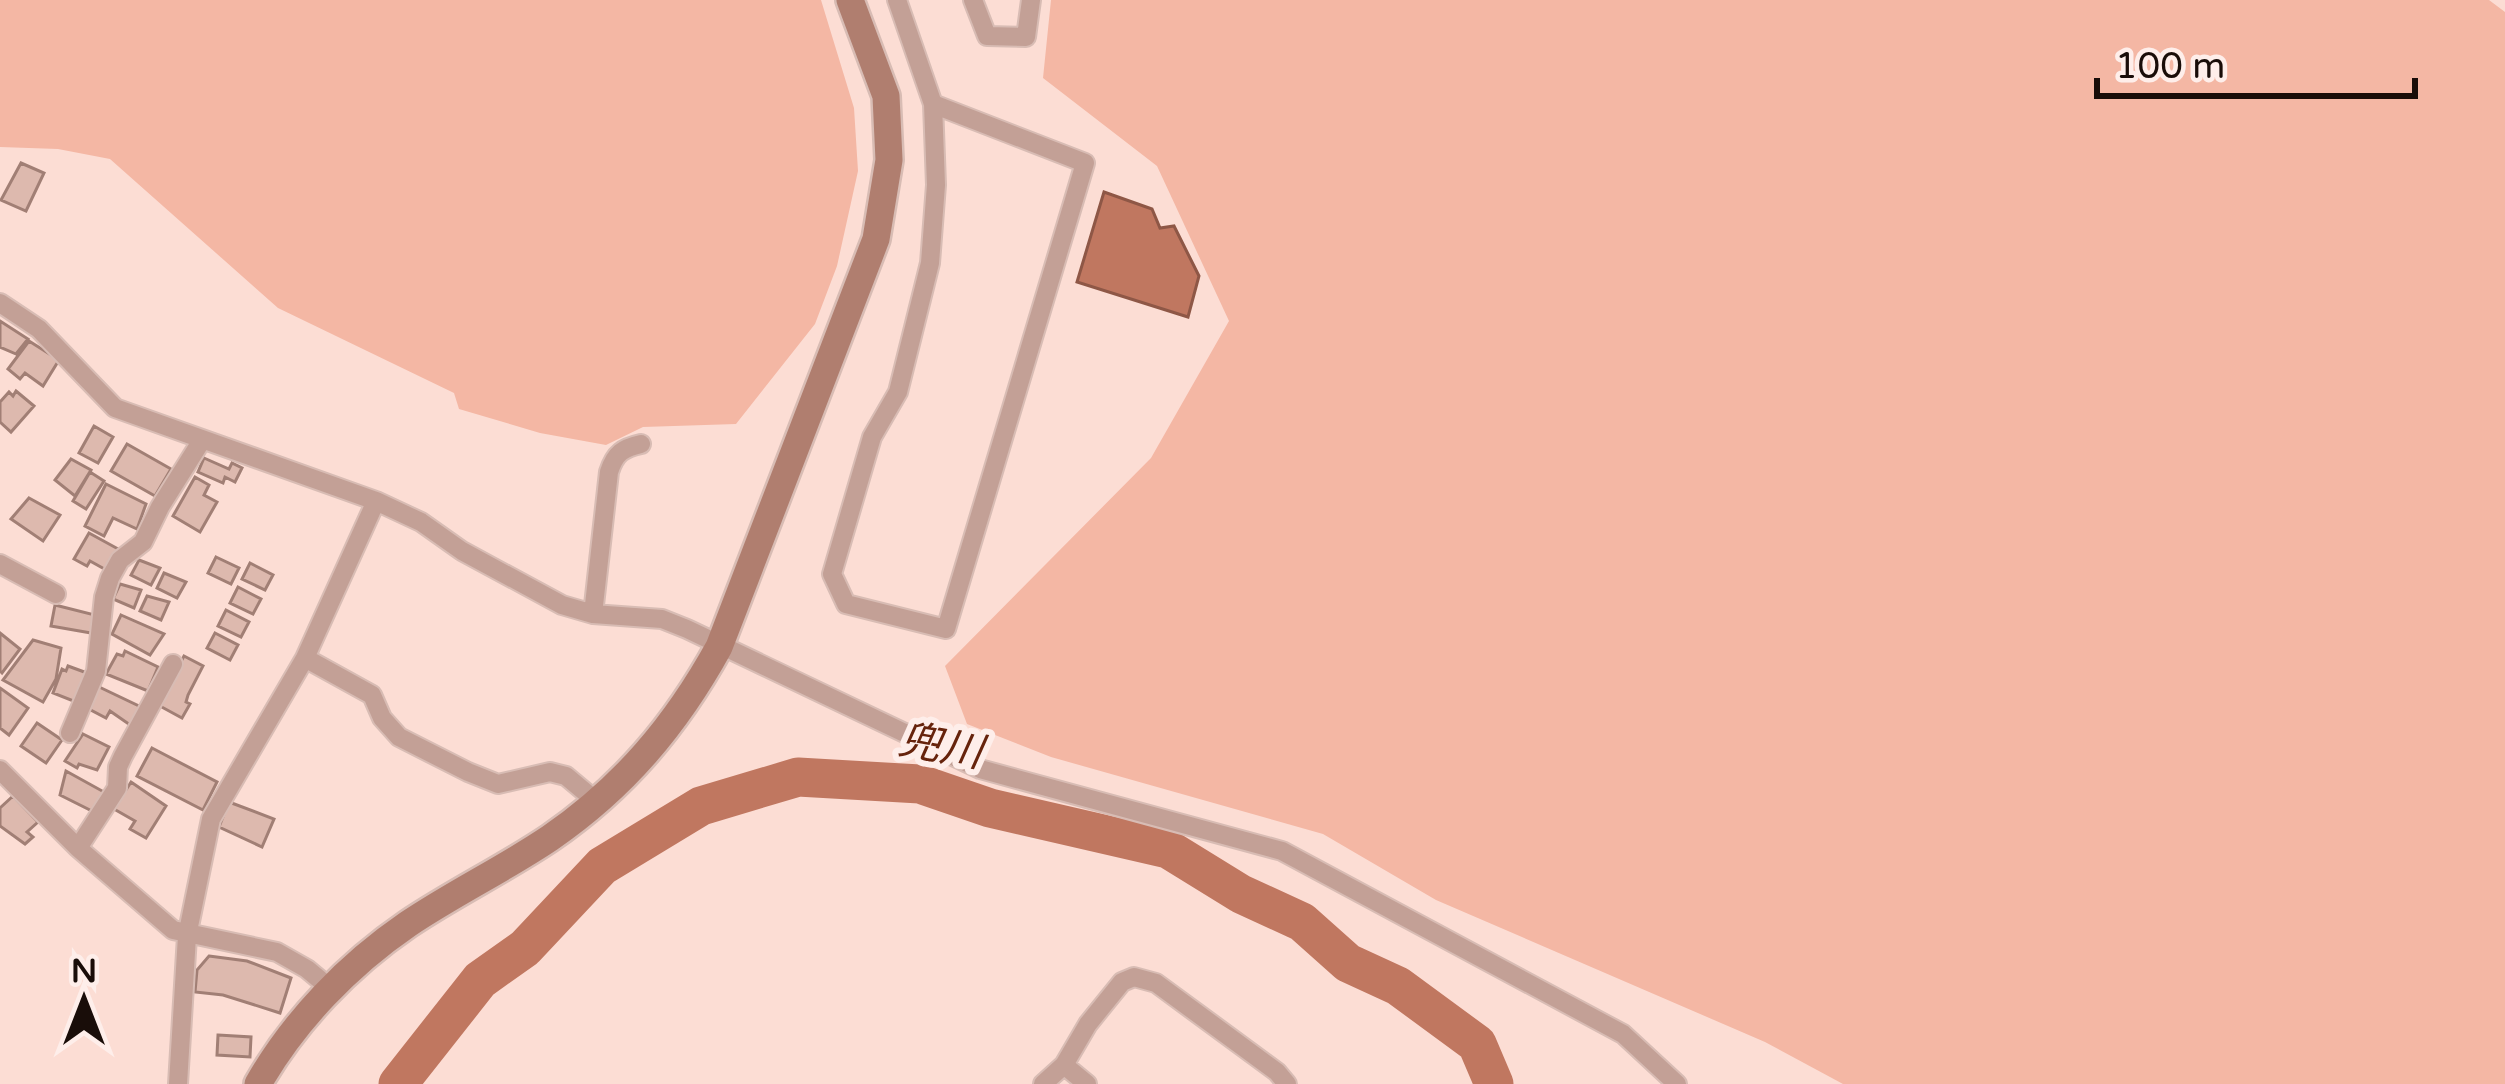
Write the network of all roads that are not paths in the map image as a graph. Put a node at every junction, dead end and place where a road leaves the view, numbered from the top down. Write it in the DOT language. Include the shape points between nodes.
graph roads {
  1 [pos="850,0"];
  2 [pos="898,0"];
  3 [pos="973,0"];
  4 [pos="1031,0"];
  5 [pos="933,104"];
  6 [pos="0,303"];
  7 [pos="202,440"];
  8 [pos="641,444"];
  9 [pos="376,501"];
  10 [pos="0,564"];
  11 [pos="56,594"];
  12 [pos="593,614"];
  13 [pos="719,647"];
  14 [pos="305,658"];
  15 [pos="173,664"];
  16 [pos="70,733"];
  17 [pos="0,770"];
  18 [pos="597,802"];
  19 [pos="78,848"];
  20 [pos="187,936"];
  21 [pos="331,988"];
  22 [pos="1064,1065"];
  23 [pos="178,1084"];
  24 [pos="258,1084"];
  25 [pos="1043,1084"];
  26 [pos="1088,1084"];
  27 [pos="1287,1084"];
  28 [pos="1677,1084"];
  1 -- 13 [label="street" via="886,96 889,160 876,239"];
  2 -- 5 [label="street"];
  3 -- 4 [label="street" via="987,36 1026,38"];
  5 -- 5 [label="street" via="1084,163 946,629 846,604 832,574 872,437 898,392 930,263"];
  6 -- 7 [label="street" via="39,329 115,408"];
  7 -- 9 [label="street"];
  7 -- 16 [label="street" via="143,542 110,578 96,671"];
  8 -- 12 [label="street" via="625,448 609,472"];
  9 -- 12 [label="street" via="562,605"];
  9 -- 14 [label="street"];
  10 -- 11 [label="street"];
  12 -- 13 [label="street" via="662,620"];
  13 -- 18 [label="street" via="662,738"];
  13 -- 28 [label="street" via="980,769 1282,851 1623,1034"];
  14 -- 18 [label="street" via="372,695 400,737 469,772 498,784 550,772"];
  14 -- 20 [label="street" via="212,819"];
  15 -- 19 [label="street" via="122,756 117,788"];
  17 -- 19 [label="street"];
  18 -- 21 [label="street" via="408,924"];
  19 -- 20 [label="street"];
  20 -- 21 [label="street" via="277,952"];
  20 -- 23 [label="street"];
  21 -- 24 [label="street"];
  22 -- 25 [label="street"];
  22 -- 26 [label="street"];
  22 -- 27 [label="street" via="1088,1024 1134,977 1156,982"];
}
